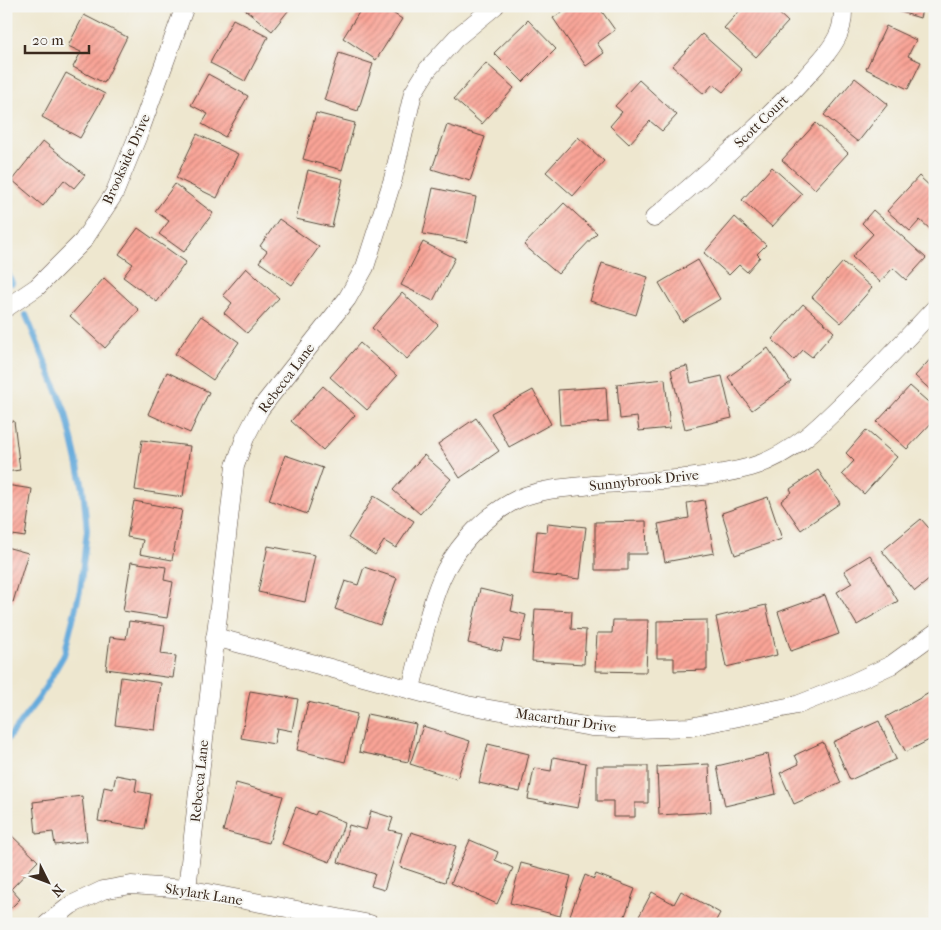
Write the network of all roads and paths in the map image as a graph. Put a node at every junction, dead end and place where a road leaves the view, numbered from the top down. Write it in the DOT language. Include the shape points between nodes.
graph roads {
  1 [pos="185,6"];
  2 [pos="496,6"];
  3 [pos="843,6"];
  4 [pos="654,218"];
  5 [pos="6,308"];
  6 [pos="935,308"];
  7 [pos="935,634"];
  8 [pos="216,637"];
  9 [pos="411,688"];
  10 [pos="187,888"];
  11 [pos="47,924"];
  12 [pos="370,924"];
  1 -- 5 [label="street, Brookside Drive" via="114,194 83,241 37,286"];
  2 -- 8 [label="street, Rebecca Lane" via="456,38 428,69 413,93 394,179 365,267 347,298 260,409 246,438 235,466"];
  3 -- 4 [label="street, Scott Court" via="840,32 830,50 787,97"];
  6 -- 9 [label="street, Sunnybrook Drive" via="870,377 792,449 751,467 693,476 554,489 512,502 463,542 446,569 438,587"];
  7 -- 9 [label="street, Macarthur Drive" via="891,664 796,705 690,727 591,727 467,705"];
  8 -- 9 [label="street, Macarthur Drive"];
  8 -- 10 [label="street, Rebecca Lane"];
  10 -- 11 [label="street, Skylark Lane" via="131,885 103,890 71,905"];
  10 -- 12 [label="street, Skylark Lane"];
}
